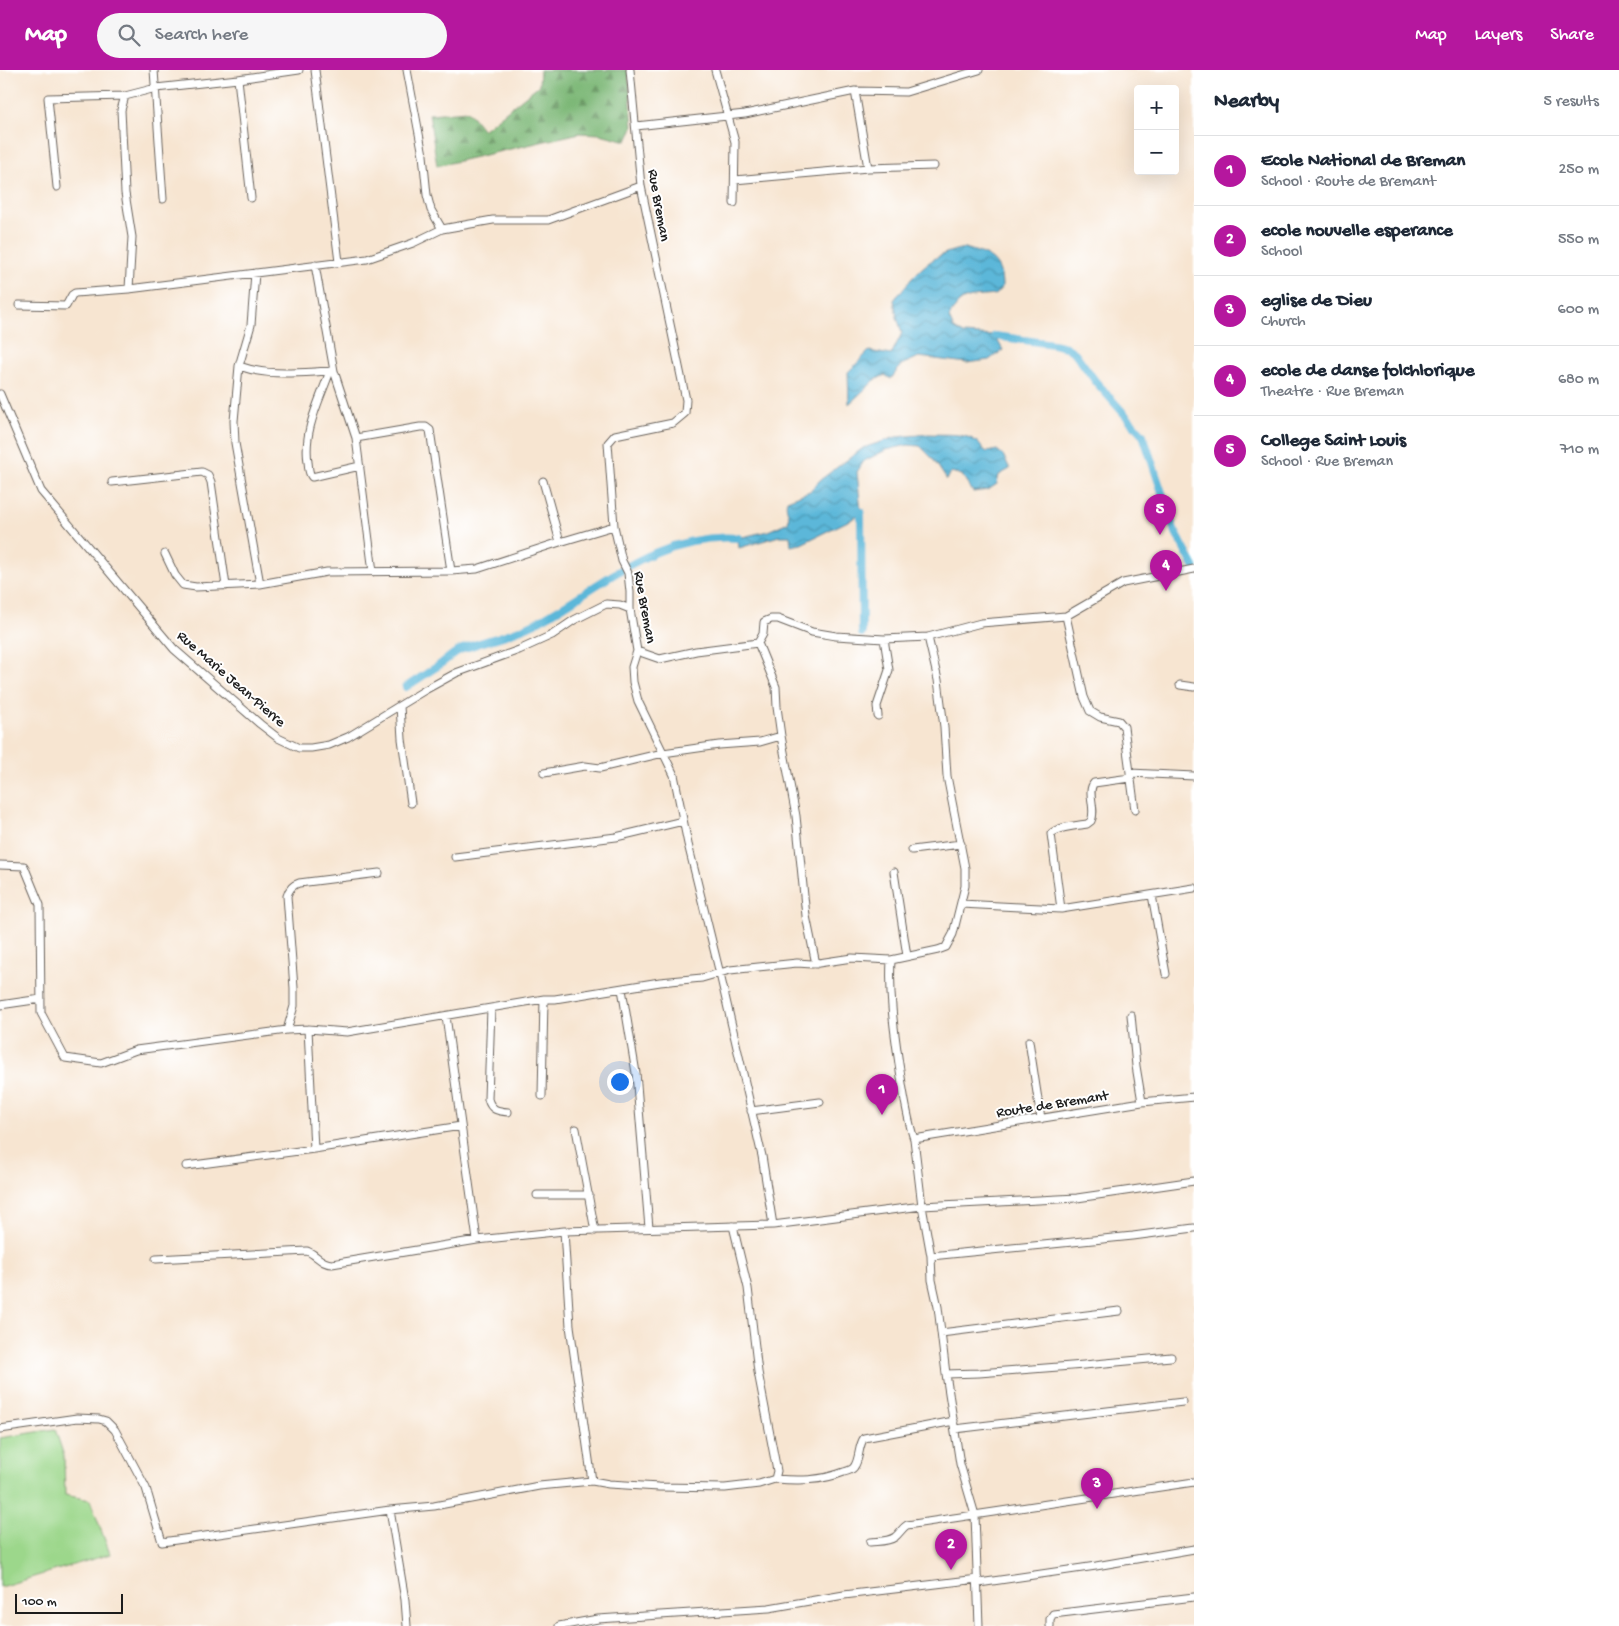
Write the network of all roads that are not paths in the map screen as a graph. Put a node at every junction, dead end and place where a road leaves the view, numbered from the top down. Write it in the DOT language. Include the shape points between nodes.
graph roads {
  1 [pos="154,70"];
  2 [pos="299,70"];
  3 [pos="315,70"];
  4 [pos="408,70"];
  5 [pos="630,70"];
  6 [pos="715,70"];
  7 [pos="979,70"];
  8 [pos="238,79"];
  9 [pos="156,88"];
  10 [pos="855,91"];
  11 [pos="125,96"];
  12 [pos="728,116"];
  13 [pos="636,126"];
  14 [pos="934,166"];
  15 [pos="868,168"];
  16 [pos="735,180"];
  17 [pos="641,186"];
  18 [pos="57,187"];
  19 [pos="251,198"];
  20 [pos="164,199"];
  21 [pos="734,202"];
  22 [pos="442,229"];
  23 [pos="339,262"];
  24 [pos="315,265"];
  25 [pos="255,273"];
  26 [pos="129,289"];
  27 [pos="19,305"];
  28 [pos="239,366"];
  29 [pos="332,371"];
  30 [pos="0,394"];
  31 [pos="356,438"];
  32 [pos="360,466"];
  33 [pos="543,481"];
  34 [pos="112,482"];
  35 [pos="614,526"];
  36 [pos="560,542"];
  37 [pos="165,554"];
  38 [pos="1194,569"];
  39 [pos="372,572"];
  40 [pos="451,572"];
  41 [pos="260,584"];
  42 [pos="226,586"];
  43 [pos="630,609"];
  44 [pos="1066,616"];
  45 [pos="928,637"];
  46 [pos="884,639"];
  47 [pos="758,643"];
  48 [pos="637,651"];
  49 [pos="1180,685"];
  50 [pos="1194,687"];
  51 [pos="400,706"];
  52 [pos="878,716"];
  53 [pos="781,736"];
  54 [pos="663,753"];
  55 [pos="544,773"];
  56 [pos="1130,776"];
  57 [pos="1194,776"];
  58 [pos="411,803"];
  59 [pos="1134,810"];
  60 [pos="683,821"];
  61 [pos="961,844"];
  62 [pos="912,850"];
  63 [pos="455,858"];
  64 [pos="0,865"];
  65 [pos="894,872"];
  66 [pos="379,873"];
  67 [pos="1194,888"];
  68 [pos="1152,895"];
  69 [pos="960,904"];
  70 [pos="1061,909"];
  71 [pos="907,956"];
  72 [pos="891,960"];
  73 [pos="816,964"];
  74 [pos="720,974"];
  75 [pos="1166,974"];
  76 [pos="622,989"];
  77 [pos="41,999"];
  78 [pos="544,999"];
  79 [pos="0,1005"];
  80 [pos="491,1008"];
  81 [pos="1131,1015"];
  82 [pos="446,1016"];
  83 [pos="308,1029"];
  84 [pos="287,1030"];
  85 [pos="1029,1041"];
  86 [pos="542,1096"];
  87 [pos="1194,1097"];
  88 [pos="820,1102"];
  89 [pos="1142,1102"];
  90 [pos="751,1111"];
  91 [pos="508,1112"];
  92 [pos="1040,1119"];
  93 [pos="461,1126"];
  94 [pos="576,1129"];
  95 [pos="914,1139"];
  96 [pos="314,1149"];
  97 [pos="186,1166"];
  98 [pos="1194,1181"];
  99 [pos="538,1194"];
  100 [pos="590,1195"];
  101 [pos="922,1206"];
  102 [pos="773,1224"];
  103 [pos="733,1226"];
  104 [pos="649,1228"];
  105 [pos="1194,1228"];
  106 [pos="564,1231"];
  107 [pos="595,1231"];
  108 [pos="477,1240"];
  109 [pos="931,1256"];
  110 [pos="156,1259"];
  111 [pos="1119,1311"];
  112 [pos="941,1333"];
  113 [pos="1171,1357"];
  114 [pos="946,1374"];
  115 [pos="1183,1402"];
  116 [pos="954,1421"];
  117 [pos="0,1428"];
  118 [pos="955,1429"];
  119 [pos="775,1479"];
  120 [pos="592,1481"];
  121 [pos="1194,1482"];
  122 [pos="390,1510"];
  123 [pos="976,1515"];
  124 [pos="870,1542"];
  125 [pos="1194,1549"];
  126 [pos="978,1581"];
  127 [pos="1194,1597"];
  128 [pos="407,1626"];
  129 [pos="559,1626"];
  130 [pos="979,1626"];
  131 [pos="1050,1626"];
  1 -- 9 [label="street"];
  2 -- 8 [label="street"];
  3 -- 23 [label="street"];
  4 -- 22 [label="street" via="427,195"];
  5 -- 13 [label="street, Rue Breman"];
  6 -- 12 [label="street"];
  7 -- 10 [label="street" via="906,92"];
  8 -- 9 [label="street"];
  8 -- 19 [label="street"];
  9 -- 11 [label="street"];
  9 -- 20 [label="street"];
  10 -- 12 [label="street"];
  10 -- 15 [label="street"];
  11 -- 18 [label="street" via="48,98"];
  11 -- 26 [label="street" via="121,110 125,193 132,237"];
  12 -- 13 [label="street"];
  12 -- 16 [label="street" via="735,142"];
  13 -- 17 [label="street, Rue Breman"];
  14 -- 15 [label="street"];
  15 -- 16 [label="street"];
  16 -- 21 [label="street"];
  17 -- 22 [label="street" via="548,220 493,220"];
  17 -- 35 [label="street, Rue Breman" via="686,400 685,413 673,424 615,435 608,443"];
  22 -- 23 [label="street" via="367,259"];
  23 -- 24 [label="street"];
  24 -- 25 [label="street"];
  24 -- 29 [label="street"];
  25 -- 26 [label="street"];
  25 -- 28 [label="street" via="251,325"];
  26 -- 27 [label="street" via="75,293 66,306"];
  28 -- 29 [label="street" via="252,371 278,373"];
  28 -- 41 [label="street" via="235,443"];
  29 -- 31 [label="street"];
  29 -- 32 [label="street" via="308,430 310,474"];
  30 -- 51 [label="street, Rue Marie Jean-Pierre" via="41,491 174,649 260,724 290,745 311,748 348,737"];
  31 -- 32 [label="street"];
  31 -- 40 [label="street" via="420,427 430,430"];
  32 -- 39 [label="street"];
  33 -- 36 [label="street"];
  34 -- 42 [label="street" via="202,472 208,475"];
  35 -- 36 [label="street"];
  35 -- 43 [label="street, Rue Breman" via="628,574"];
  36 -- 40 [label="street" via="477,569"];
  37 -- 42 [label="street" via="183,585"];
  38 -- 44 [label="street" via="1123,583"];
  39 -- 40 [label="street"];
  39 -- 41 [label="street" via="327,572"];
  41 -- 42 [label="street"];
  43 -- 48 [label="street, Rue Breman"];
  43 -- 51 [label="street, Rue Marie Jean-Pierre" via="606,604 552,635 456,673"];
  44 -- 45 [label="street" via="981,622"];
  44 -- 56 [label="street" via="1084,697 1090,711 1119,721 1124,727"];
  45 -- 46 [label="street"];
  45 -- 61 [label="street" via="944,728 947,776"];
  46 -- 47 [label="street" via="812,632 771,619 764,622"];
  46 -- 52 [label="street" via="889,670"];
  47 -- 48 [label="street, Rue Breman" via="660,659"];
  47 -- 53 [label="street" via="776,687"];
  48 -- 54 [label="street" via="632,682"];
  49 -- 50 [label="street"];
  51 -- 58 [label="street"];
  53 -- 54 [label="street" via="760,742 719,744"];
  53 -- 73 [label="street" via="796,816 806,916"];
  54 -- 55 [label="street" via="600,768 585,766"];
  54 -- 60 [label="street" via="674,774"];
  56 -- 57 [label="street"];
  56 -- 59 [label="street"];
  56 -- 70 [label="street" via="1092,784 1091,821 1051,834"];
  60 -- 63 [label="street" via="616,837"];
  60 -- 74 [label="street"];
  61 -- 62 [label="street"];
  61 -- 69 [label="street" via="965,886"];
  64 -- 77 [label="street" via="24,866 40,905"];
  65 -- 71 [label="street"];
  66 -- 84 [label="street" via="299,883 289,890 294,1006"];
  67 -- 68 [label="street"];
  68 -- 70 [label="street"];
  68 -- 75 [label="street"];
  69 -- 70 [label="street"];
  69 -- 71 [label="street" via="953,934 946,947"];
  71 -- 72 [label="street"];
  72 -- 73 [label="street" via="852,958"];
  72 -- 95 [label="street" via="892,1010 908,1119"];
  73 -- 74 [label="street" via="730,970"];
  74 -- 76 [label="street"];
  74 -- 90 [label="street"];
  76 -- 78 [label="street"];
  76 -- 104 [label="street" via="636,1073"];
  77 -- 79 [label="street"];
  77 -- 84 [label="street" via="41,1013 65,1058 102,1062 136,1050"];
  78 -- 80 [label="street"];
  78 -- 86 [label="street"];
  80 -- 82 [label="street"];
  80 -- 91 [label="street" via="488,1099 490,1107"];
  81 -- 89 [label="street"];
  82 -- 83 [label="street" via="347,1032"];
  82 -- 93 [label="street"];
  83 -- 84 [label="street"];
  83 -- 96 [label="street"];
  85 -- 92 [label="street"];
  87 -- 89 [label="street, Route de Bremant"];
  88 -- 90 [label="street"];
  89 -- 92 [label="street, Route de Bremant"];
  90 -- 102 [label="street"];
  92 -- 95 [label="street, Route de Bremant"];
  93 -- 96 [label="street"];
  93 -- 108 [label="street"];
  94 -- 100 [label="street"];
  95 -- 101 [label="street"];
  96 -- 97 [label="street"];
  98 -- 101 [label="street" via="1077,1198"];
  99 -- 100 [label="street"];
  100 -- 107 [label="street"];
  101 -- 102 [label="street"];
  101 -- 109 [label="street"];
  102 -- 103 [label="street"];
  103 -- 104 [label="street"];
  103 -- 119 [label="street" via="748,1288 758,1372 777,1471"];
  104 -- 107 [label="street"];
  105 -- 109 [label="street"];
  106 -- 107 [label="street"];
  106 -- 108 [label="street"];
  106 -- 120 [label="street" via="570,1326"];
  108 -- 110 [label="street" via="332,1264 322,1262 314,1253 307,1251"];
  109 -- 112 [label="street"];
  111 -- 112 [label="street"];
  112 -- 114 [label="street"];
  113 -- 114 [label="street"];
  114 -- 116 [label="street"];
  115 -- 118 [label="street"];
  116 -- 118 [label="street"];
  116 -- 119 [label="street" via="864,1438 856,1466 834,1476 804,1481"];
  117 -- 122 [label="street" via="77,1418 106,1421 115,1430 146,1488 162,1542"];
  118 -- 123 [label="street" via="960,1464"];
  119 -- 120 [label="street" via="726,1488"];
  120 -- 122 [label="street" via="539,1486 434,1506"];
  121 -- 123 [label="street"];
  122 -- 128 [label="street"];
  123 -- 124 [label="street" via="907,1525 895,1537"];
  123 -- 126 [label="street"];
  125 -- 126 [label="street"];
  126 -- 129 [label="street" via="844,1595 769,1608 598,1619"];
  126 -- 130 [label="street"];
  127 -- 131 [label="street" via="1053,1614"];
}
